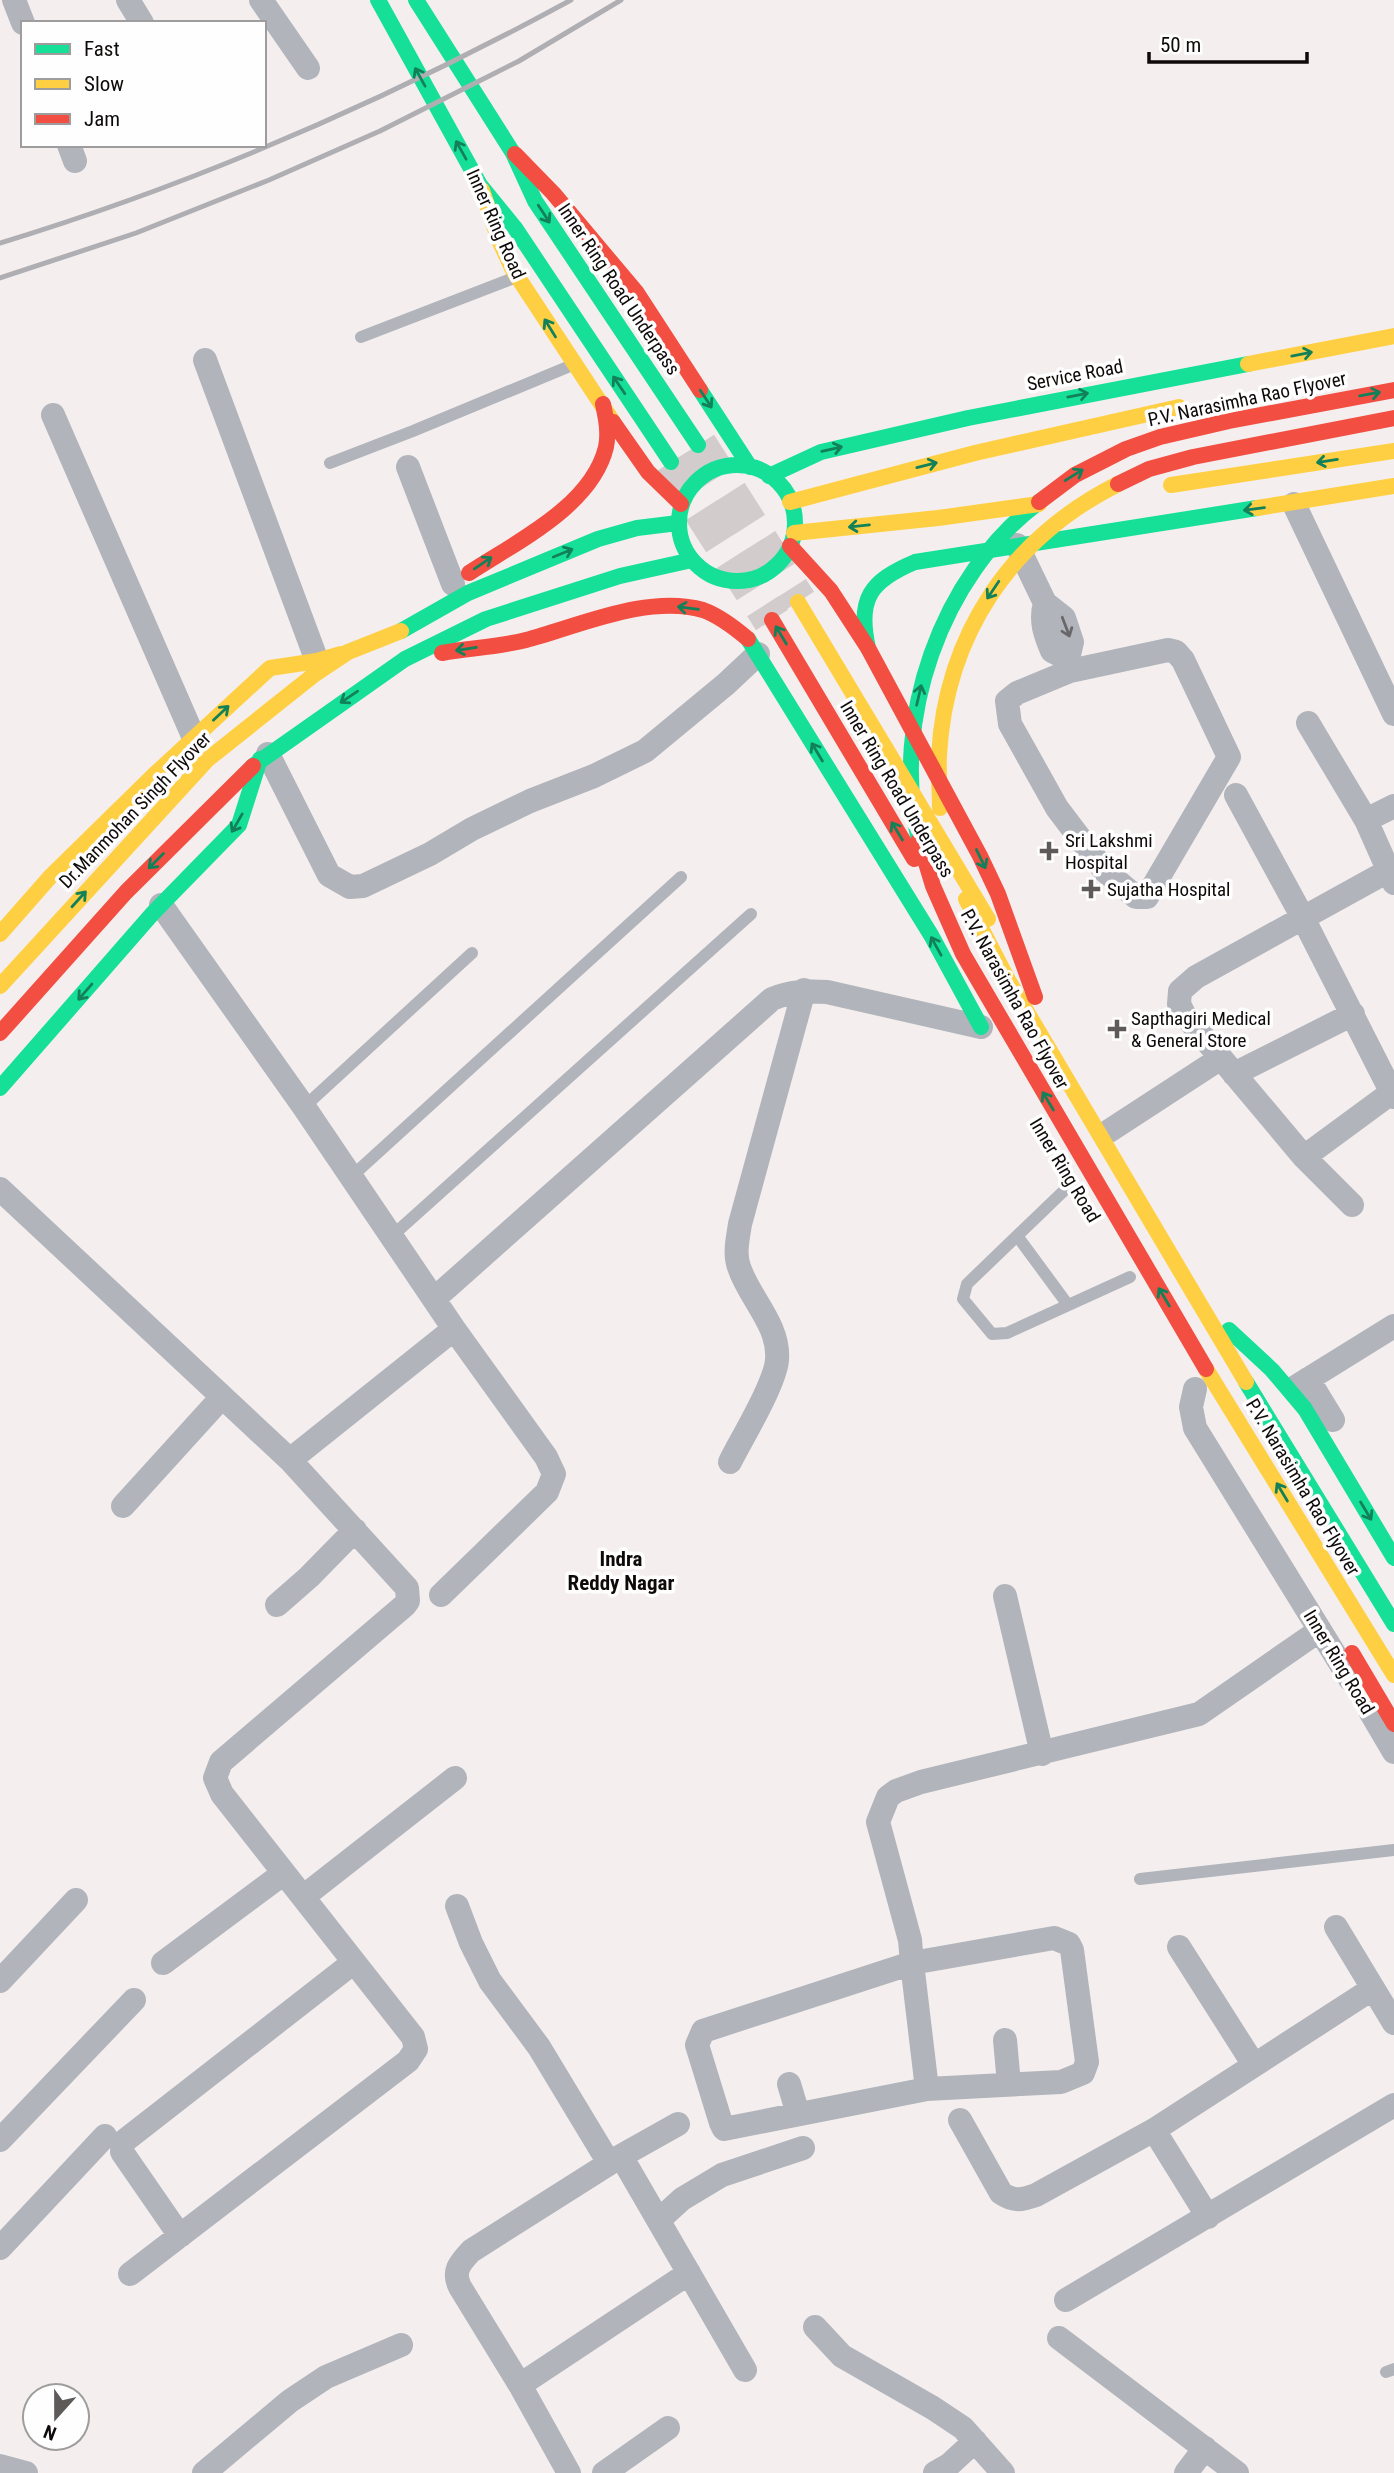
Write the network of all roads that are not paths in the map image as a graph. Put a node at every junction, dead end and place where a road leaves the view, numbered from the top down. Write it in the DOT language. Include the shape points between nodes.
graph roads {
  1 [pos="14,0"];
  2 [pos="128,0"];
  3 [pos="261,0"];
  4 [pos="378,0"];
  5 [pos="416,0"];
  6 [pos="22,21"];
  7 [pos="141,21"];
  8 [pos="308,68"];
  9 [pos="513,153"];
  10 [pos="480,185"];
  11 [pos="518,276"];
  12 [pos="1394,336"];
  13 [pos="361,337"];
  14 [pos="205,360"];
  15 [pos="573,365"];
  16 [pos="1394,390"];
  17 [pos="603,404"];
  18 [pos="1194,404"];
  19 [pos="53,415"];
  20 [pos="1394,418"];
  21 [pos="698,445"];
  22 [pos="1394,451"];
  23 [pos="671,462"];
  24 [pos="330,463"];
  25 [pos="408,467"];
  26 [pos="750,467"];
  27 [pos="769,475"];
  28 [pos="1394,486"];
  29 [pos="790,502"];
  30 [pos="681,504"];
  31 [pos="1294,504"];
  32 [pos="678,523"];
  33 [pos="792,540"];
  34 [pos="1017,545"];
  35 [pos="692,560"];
  36 [pos="453,584"];
  37 [pos="798,602"];
  38 [pos="772,620"];
  39 [pos="391,636"];
  40 [pos="753,646"];
  41 [pos="867,648"];
  42 [pos="348,652"];
  43 [pos="405,659"];
  44 [pos="317,662"];
  45 [pos="1069,665"];
  46 [pos="1394,714"];
  47 [pos="1308,723"];
  48 [pos="194,738"];
  49 [pos="264,757"];
  50 [pos="1236,794"];
  51 [pos="1394,806"];
  52 [pos="1366,820"];
  53 [pos="681,877"];
  54 [pos="1391,877"];
  55 [pos="161,905"];
  56 [pos="751,914"];
  57 [pos="1303,918"];
  58 [pos="0,934"];
  59 [pos="472,953"];
  60 [pos="0,986"];
  61 [pos="804,990"];
  62 [pos="1035,997"];
  63 [pos="1353,1014"];
  64 [pos="0,1033"];
  65 [pos="984,1033"];
  66 [pos="1227,1066"];
  67 [pos="0,1088"];
  68 [pos="1393,1095"];
  69 [pos="304,1107"];
  70 [pos="1109,1131"];
  71 [pos="1304,1157"];
  72 [pos="351,1177"];
  73 [pos="1072,1184"];
  74 [pos="0,1189"];
  75 [pos="1352,1205"];
  76 [pos="391,1237"];
  77 [pos="1018,1237"];
  78 [pos="1130,1277"];
  79 [pos="434,1299"];
  80 [pos="1068,1305"];
  81 [pos="1394,1326"];
  82 [pos="1227,1328"];
  83 [pos="454,1329"];
  84 [pos="1180,1357"];
  85 [pos="1193,1383"];
  86 [pos="1299,1385"];
  87 [pos="222,1397"];
  88 [pos="1210,1415"];
  89 [pos="290,1460"];
  90 [pos="730,1462"];
  91 [pos="123,1506"];
  92 [pos="1394,1523"];
  93 [pos="355,1530"];
  94 [pos="1394,1558"];
  95 [pos="441,1595"];
  96 [pos="1005,1596"];
  97 [pos="278,1605"];
  98 [pos="1394,1606"];
  99 [pos="1322,1619"];
  100 [pos="1394,1623"];
  101 [pos="1394,1675"];
  102 [pos="1394,1694"];
  103 [pos="1394,1724"];
  104 [pos="1394,1752"];
  105 [pos="1042,1754"];
  106 [pos="455,1778"];
  107 [pos="1394,1850"];
  108 [pos="284,1873"];
  109 [pos="1140,1879"];
  110 [pos="303,1897"];
  111 [pos="76,1900"];
  112 [pos="457,1906"];
  113 [pos="1336,1927"];
  114 [pos="1179,1947"];
  115 [pos="163,1962"];
  116 [pos="354,1962"];
  117 [pos="912,1963"];
  118 [pos="0,1981"];
  119 [pos="1373,1989"];
  120 [pos="134,2000"];
  121 [pos="1394,2023"];
  122 [pos="1005,2040"];
  123 [pos="1254,2065"];
  124 [pos="789,2084"];
  125 [pos="1009,2084"];
  126 [pos="927,2089"];
  127 [pos="1394,2105"];
  128 [pos="798,2114"];
  129 [pos="960,2120"];
  130 [pos="678,2124"];
  131 [pos="1154,2130"];
  132 [pos="105,2136"];
  133 [pos="0,2140"];
  134 [pos="803,2148"];
  135 [pos="615,2160"];
  136 [pos="1208,2217"];
  137 [pos="659,2220"];
  138 [pos="180,2236"];
  139 [pos="0,2248"];
  140 [pos="689,2273"];
  141 [pos="130,2274"];
  142 [pos="1066,2300"];
  143 [pos="815,2327"];
  144 [pos="1059,2338"];
  145 [pos="401,2345"];
  146 [pos="745,2370"];
  147 [pos="520,2385"];
  148 [pos="668,2428"];
  149 [pos="975,2441"];
  150 [pos="1205,2448"];
  151 [pos="0,2466"];
  152 [pos="26,2473"];
  153 [pos="204,2473"];
  154 [pos="569,2473"];
  155 [pos="604,2473"];
  156 [pos="934,2473"];
  157 [pos="1003,2473"];
  158 [pos="1186,2473"];
  159 [pos="1237,2473"];
  1 -- 6 [label="street"];
  2 -- 7 [label="street"];
  3 -- 8 [label="street"];
  10 -- 4 [label="main road, Inner Ring Road, one-way"];
  5 -- 9 [label="main road"];
  9 -- 21 [label="main road, Inner Ring Road Underpass, one-way" via="535,201"];
  9 -- 26 [label="main road, one-way" via="637,293"];
  10 -- 11 [label="main road, Inner Ring Road" via="499,240"];
  23 -- 10 [label="main road, one-way" via="515,228"];
  11 -- 13 [label="lane"];
  15 -- 11 [label="main road, Inner Ring Road, one-way"];
  27 -- 12 [label="main road, Service Road, one-way" via="821,452 968,418"];
  14 -- 44 [label="street"];
  15 -- 17 [label="main road, Inner Ring Road"];
  15 -- 24 [label="lane"];
  101 -- 16 [label="main road, P.V. Narasimha Rao Flyover, one-way" via="978,983 942,913 925,864 911,784 918,696 941,627 980,560 1035,504 1086,468 1150,439"];
  17 -- 30 [label="main road, Inner Ring Road" via="648,472"];
  36 -- 17 [label="main road, one-way" via="580,495 596,476 606,450"];
  29 -- 18 [label="main road, one-way" via="975,453"];
  19 -- 48 [label="street"];
  20 -- 100 [label="main road, P.V. Narasimha Rao Flyover, one-way" via="1185,458 1111,485 1053,524 1002,577 966,638 945,702 938,786 951,859 987,942 1217,1335"];
  22 -- 33 [label="main road, one-way"];
  25 -- 36 [label="street"];
  26 -- 27 [label="main road"];
  26 -- 30 [label="main road" via="722,467 705,474"];
  27 -- 29 [label="main road"];
  28 -- 31 [label="main road"];
  29 -- 33 [label="main road" via="794,510"];
  30 -- 32 [label="main road"];
  31 -- 34 [label="main road, one-way"];
  31 -- 46 [label="street"];
  32 -- 35 [label="main road"];
  39 -- 32 [label="main road, one-way" via="468,593 597,539"];
  33 -- 35 [label="main road" via="779,563 764,575 745,581 707,573"];
  33 -- 41 [label="main road"];
  34 -- 41 [label="main road" via="893,570 876,583 865,602 861,624"];
  34 -- 45 [label="street" via="1045,603 1042,623 1052,651"];
  35 -- 43 [label="main road" via="620,576 498,615"];
  36 -- 39 [label="main road"];
  37 -- 62 [label="main road, Inner Ring Road Underpass"];
  65 -- 38 [label="main road, Inner Ring Road Underpass, one-way" via="950,922"];
  39 -- 42 [label="main road"];
  40 -- 43 [label="main road, one-way" via="726,621 701,610 671,606 636,610 521,641"];
  40 -- 49 [label="street" via="726,684 645,751 530,801 363,886 350,887 329,875"];
  65 -- 40 [label="main road, one-way" via="931,935"];
  41 -- 62 [label="main road, one-way" via="984,865"];
  42 -- 44 [label="main road"];
  60 -- 42 [label="main road, Dr.Manmohan Singh Flyover, one-way" via="207,760"];
  43 -- 49 [label="main road, one-way"];
  48 -- 44 [label="main road, one-way" via="270,668"];
  45 -- 45 [label="street" via="1175,652 1229,757 1147,897 1136,897 1104,870 1057,808 1010,724 1007,701"];
  47 -- 52 [label="street"];
  48 -- 58 [label="main road" via="50,877"];
  49 -- 55 [label="main road, one-way" via="239,825"];
  49 -- 64 [label="main road, one-way" via="126,892"];
  50 -- 57 [label="street"];
  51 -- 52 [label="street"];
  52 -- 54 [label="street"];
  53 -- 72 [label="lane"];
  54 -- 57 [label="street"];
  55 -- 67 [label="main road, one-way"];
  55 -- 69 [label="street"];
  56 -- 76 [label="lane"];
  57 -- 63 [label="street"];
  57 -- 66 [label="street" via="1196,976 1180,991 1184,1014"];
  59 -- 69 [label="lane"];
  61 -- 65 [label="street"];
  61 -- 79 [label="street" via="772,999"];
  61 -- 90 [label="street" via="737,1247 738,1265 776,1337 777,1360"];
  62 -- 70 [label="main road"];
  63 -- 66 [label="street"];
  63 -- 68 [label="street"];
  66 -- 70 [label="street"];
  66 -- 71 [label="street"];
  68 -- 71 [label="street"];
  69 -- 72 [label="street"];
  70 -- 82 [label="main road"];
  71 -- 75 [label="street"];
  72 -- 76 [label="street"];
  73 -- 77 [label="lane"];
  74 -- 87 [label="street"];
  76 -- 79 [label="street"];
  77 -- 80 [label="lane"];
  77 -- 80 [label="lane" via="967,1284 962,1299 992,1334 1007,1333"];
  78 -- 80 [label="lane"];
  79 -- 83 [label="street"];
  81 -- 86 [label="street"];
  82 -- 86 [label="main road"];
  82 -- 98 [label="main road"];
  83 -- 89 [label="street"];
  83 -- 95 [label="street" via="546,1457 554,1475 547,1492"];
  84 -- 102 [label="main road, Inner Ring Road"];
  85 -- 88 [label="main road"];
  85 -- 99 [label="street, Inner Ring Road" via="1195,1428"];
  86 -- 92 [label="street"];
  86 -- 94 [label="main road, one-way" via="1305,1409"];
  87 -- 89 [label="street"];
  87 -- 91 [label="street"];
  89 -- 93 [label="street"];
  93 -- 97 [label="street"];
  93 -- 108 [label="street" via="407,1588 408,1601 229,1755 215,1778 222,1794"];
  96 -- 105 [label="street"];
  99 -- 103 [label="main road"];
  99 -- 104 [label="street, Inner Ring Road"];
  99 -- 105 [label="street" via="1199,1714"];
  105 -- 117 [label="street" via="921,1782 888,1797 878,1822"];
  106 -- 110 [label="street"];
  107 -- 109 [label="lane"];
  108 -- 110 [label="street"];
  108 -- 115 [label="street"];
  110 -- 116 [label="street"];
  111 -- 118 [label="street"];
  112 -- 135 [label="street" via="490,1981"];
  113 -- 119 [label="street"];
  114 -- 123 [label="street"];
  116 -- 138 [label="street" via="123,2142 122,2152"];
  116 -- 138 [label="street" via="412,2037 413,2055"];
  117 -- 125 [label="street" via="1046,1940 1069,1944 1087,2062 1083,2073 1061,2082"];
  117 -- 126 [label="street"];
  117 -- 128 [label="street" via="703,2031 698,2045 724,2129"];
  119 -- 121 [label="street"];
  119 -- 123 [label="street"];
  120 -- 133 [label="street"];
  122 -- 125 [label="street"];
  123 -- 131 [label="street"];
  124 -- 128 [label="street"];
  125 -- 126 [label="street"];
  126 -- 128 [label="street"];
  127 -- 136 [label="street"];
  129 -- 131 [label="street" via="1001,2193 1020,2201"];
  130 -- 135 [label="street"];
  131 -- 136 [label="street"];
  132 -- 139 [label="street"];
  134 -- 137 [label="street" via="722,2175 682,2199"];
  135 -- 137 [label="street"];
  135 -- 147 [label="street" via="471,2251 456,2272 460,2287"];
  136 -- 142 [label="street"];
  137 -- 140 [label="street"];
  138 -- 141 [label="street"];
  140 -- 146 [label="street"];
  140 -- 147 [label="street"];
  143 -- 149 [label="street" via="842,2356 933,2408"];
  144 -- 150 [label="street"];
  145 -- 153 [label="street" via="326,2377"];
  147 -- 154 [label="street"];
  148 -- 155 [label="street"];
  149 -- 156 [label="street"];
  149 -- 157 [label="street"];
  150 -- 158 [label="street"];
  150 -- 159 [label="street"];
  151 -- 152 [label="street"];
}
